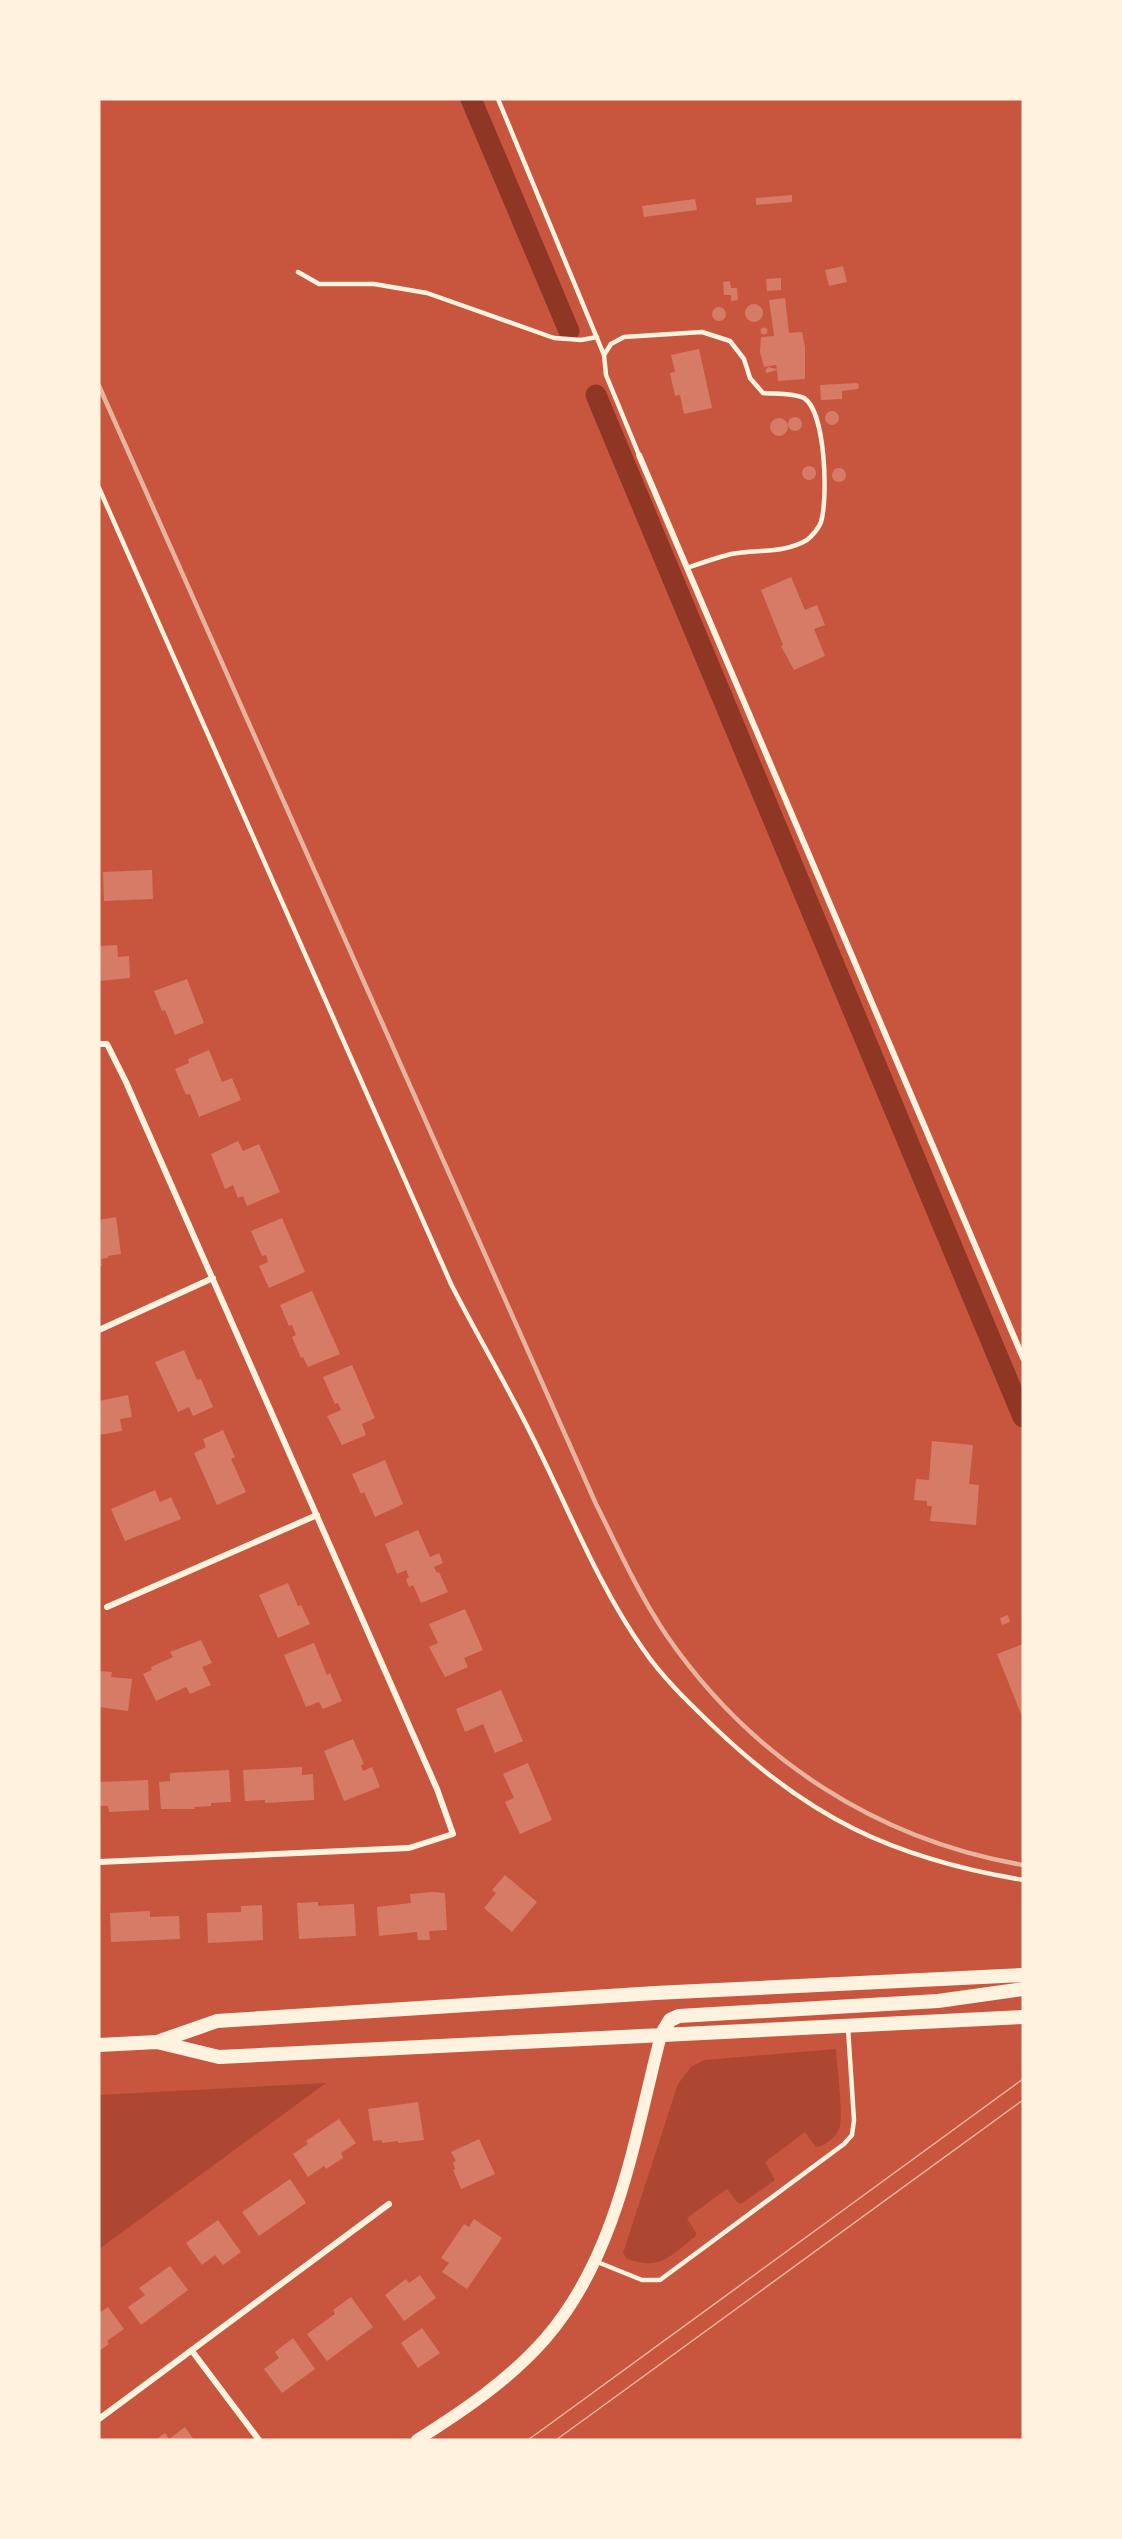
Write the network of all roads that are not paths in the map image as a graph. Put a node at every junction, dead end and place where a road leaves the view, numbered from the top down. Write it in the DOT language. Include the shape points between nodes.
graph roads {
  1 [pos="498,99"];
  2 [pos="298,272"];
  3 [pos="597,337"];
  4 [pos="604,354"];
  5 [pos="639,455"];
  6 [pos="99,488"];
  7 [pos="687,568"];
  8 [pos="99,1044"];
  9 [pos="213,1278"];
  10 [pos="99,1330"];
  11 [pos="1023,1359"];
  12 [pos="317,1515"];
  13 [pos="107,1607"];
  14 [pos="99,1862"];
  15 [pos="1023,1880"];
  16 [pos="1023,1975"];
  17 [pos="1023,1989"];
  18 [pos="1023,2017"];
  19 [pos="848,2026"];
  20 [pos="661,2035"];
  21 [pos="157,2042"];
  22 [pos="99,2045"];
  23 [pos="389,2204"];
  24 [pos="595,2261"];
  25 [pos="192,2351"];
  26 [pos="99,2419"];
  27 [pos="259,2440"];
  28 [pos="417,2440"];
  1 -- 3 [label="lane"];
  2 -- 3 [label="lane" via="319,284 374,284 427,293 554,338"];
  3 -- 4 [label="lane"];
  4 -- 5 [label="lane" via="606,375"];
  4 -- 7 [label="lane" via="611,344 624,337 702,332 730,341 763,393 802,397 816,415 822,442 824,498 820,525 809,539 787,549 732,554"];
  5 -- 7 [label="street"];
  6 -- 15 [label="lane" via="452,1284 615,1604 642,1649 729,1741 786,1789 817,1809 858,1832 932,1861"];
  7 -- 11 [label="street"];
  8 -- 9 [label="street" via="107,1044 126,1082"];
  9 -- 10 [label="street"];
  9 -- 12 [label="street"];
  12 -- 13 [label="street"];
  12 -- 14 [label="street" via="453,1834 410,1848"];
  16 -- 21 [label="main road" via="217,2021"];
  17 -- 20 [label="main road" via="938,2001 679,2016 669,2020"];
  18 -- 19 [label="main road"];
  19 -- 20 [label="main road"];
  19 -- 24 [label="lane" via="854,2120 852,2135 844,2144 660,2280 642,2280"];
  20 -- 21 [label="main road" via="219,2057"];
  20 -- 24 [label="main road" via="623,2181"];
  21 -- 22 [label="main road"];
  23 -- 25 [label="street"];
  24 -- 28 [label="main road" via="563,2315 525,2359 482,2397"];
  25 -- 26 [label="street"];
  25 -- 27 [label="street"];
}
